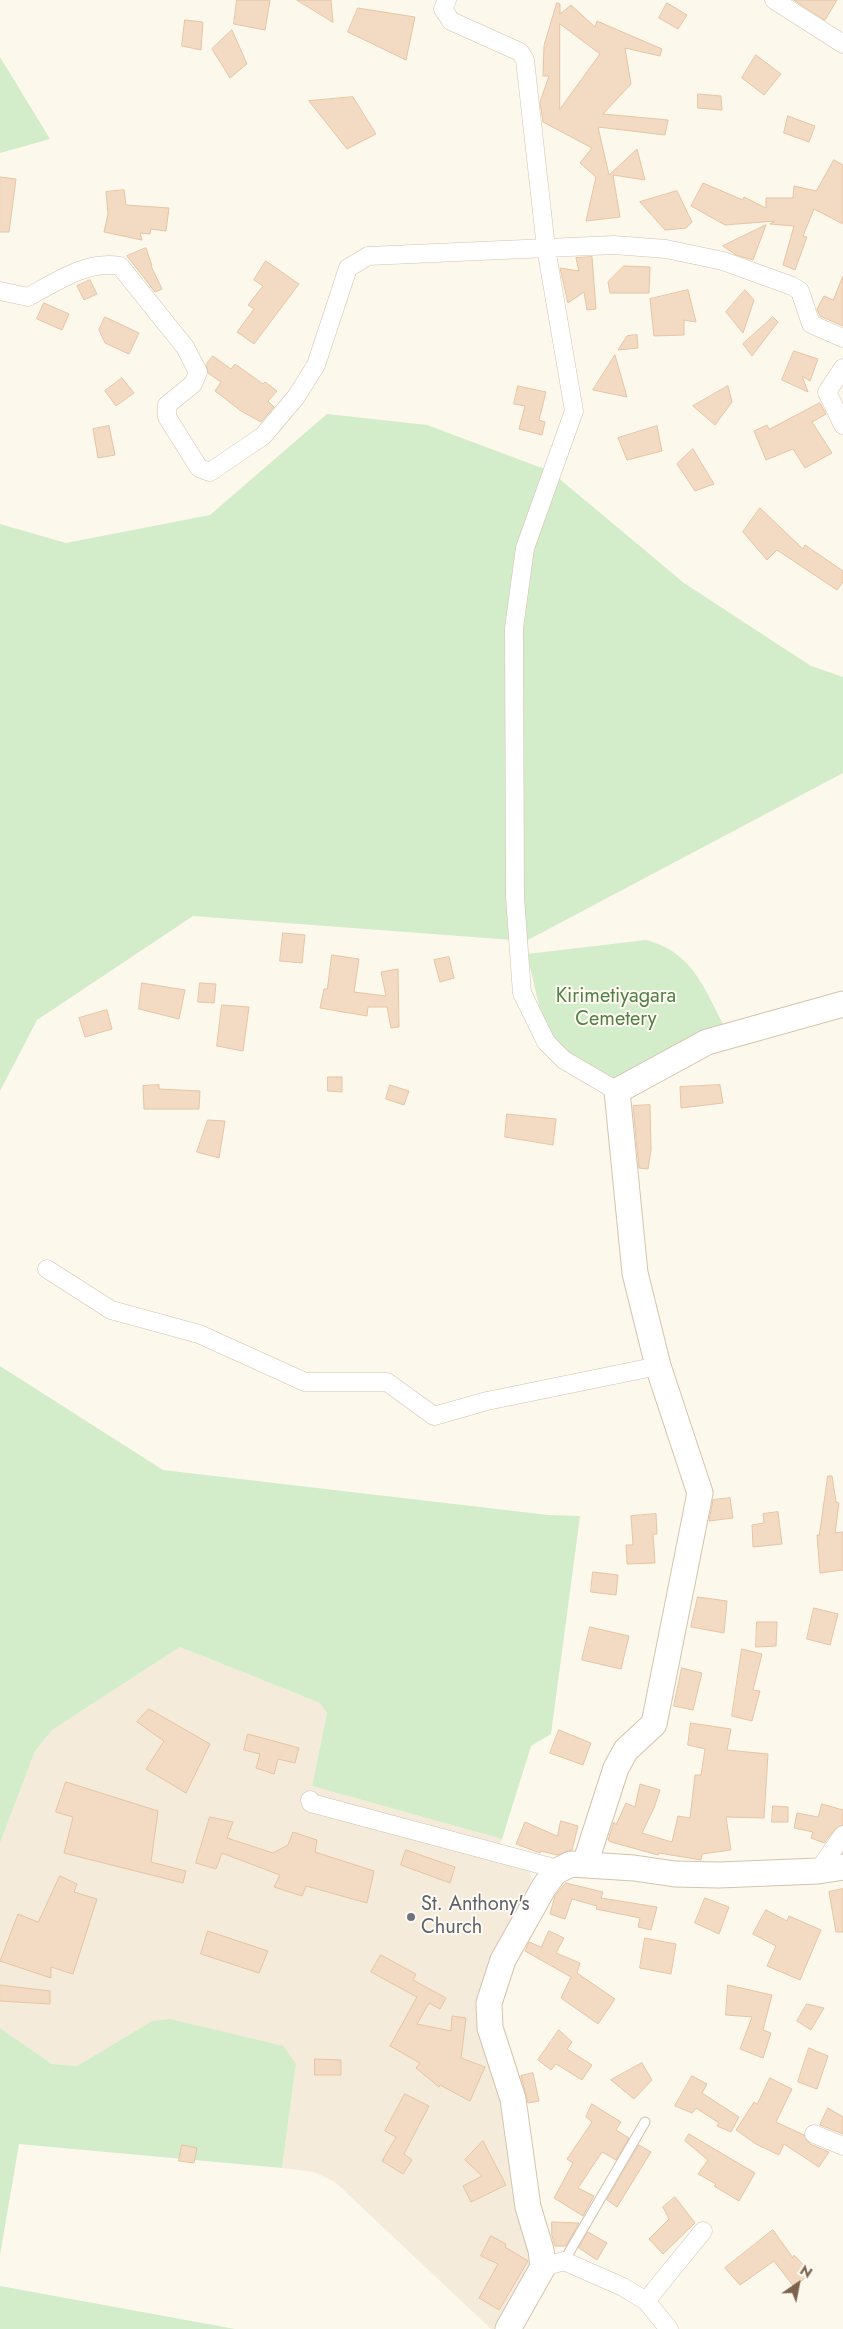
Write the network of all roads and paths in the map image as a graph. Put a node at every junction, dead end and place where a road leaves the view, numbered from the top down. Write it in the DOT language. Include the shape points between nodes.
graph roads {
  1 [pos="447,0"];
  2 [pos="774,0"];
  3 [pos="843,44"];
  4 [pos="546,248"];
  5 [pos="0,291"];
  6 [pos="843,338"];
  7 [pos="843,368"];
  8 [pos="843,425"];
  9 [pos="843,1004"];
  10 [pos="617,1091"];
  11 [pos="47,1269"];
  12 [pos="658,1366"];
  13 [pos="310,1800"];
  14 [pos="843,1835"];
  15 [pos="585,1864"];
  16 [pos="843,1867"];
  17 [pos="818,1871"];
  18 [pos="556,1872"];
  19 [pos="645,2122"];
  20 [pos="814,2134"];
  21 [pos="843,2146"];
  22 [pos="703,2230"];
  23 [pos="553,2264"];
  24 [pos="646,2301"];
  25 [pos="508,2329"];
  26 [pos="668,2329"];
  1 -- 4 [label="street" via="444,9 451,21 520,52 525,60"];
  2 -- 3 [label="street"];
  4 -- 5 [label="street" via="368,256 348,268 316,365 296,397 263,436 210,472 199,468 167,417 167,404 193,384 198,372 185,347 120,266 106,264 73,274 28,297"];
  4 -- 6 [label="street" via="614,245 666,249 723,261 800,291 811,324"];
  4 -- 10 [label="street" via="574,411 525,548 514,628 515,896 522,993 546,1042 564,1060"];
  7 -- 8 [label="street" via="827,392"];
  9 -- 10 [label="street" via="707,1042"];
  10 -- 12 [label="street" via="635,1273"];
  11 -- 12 [label="street" via="111,1310 199,1334 305,1382 387,1382 434,1416 487,1401"];
  12 -- 15 [label="street" via="700,1492 654,1724 626,1750 616,1768"];
  13 -- 18 [label="street" via="550,1867"];
  14 -- 17 [label="street"];
  15 -- 17 [label="street" via="675,1874"];
  15 -- 18 [label="street" via="571,1864"];
  16 -- 17 [label="street"];
  18 -- 23 [label="street" via="544,1887 503,1960 489,2003 490,2028 513,2099 528,2207 541,2250"];
  19 -- 23 [label="lane"];
  20 -- 21 [label="street"];
  22 -- 24 [label="street"];
  23 -- 24 [label="street" via="623,2287"];
  23 -- 25 [label="street"];
  24 -- 26 [label="street"];
}
